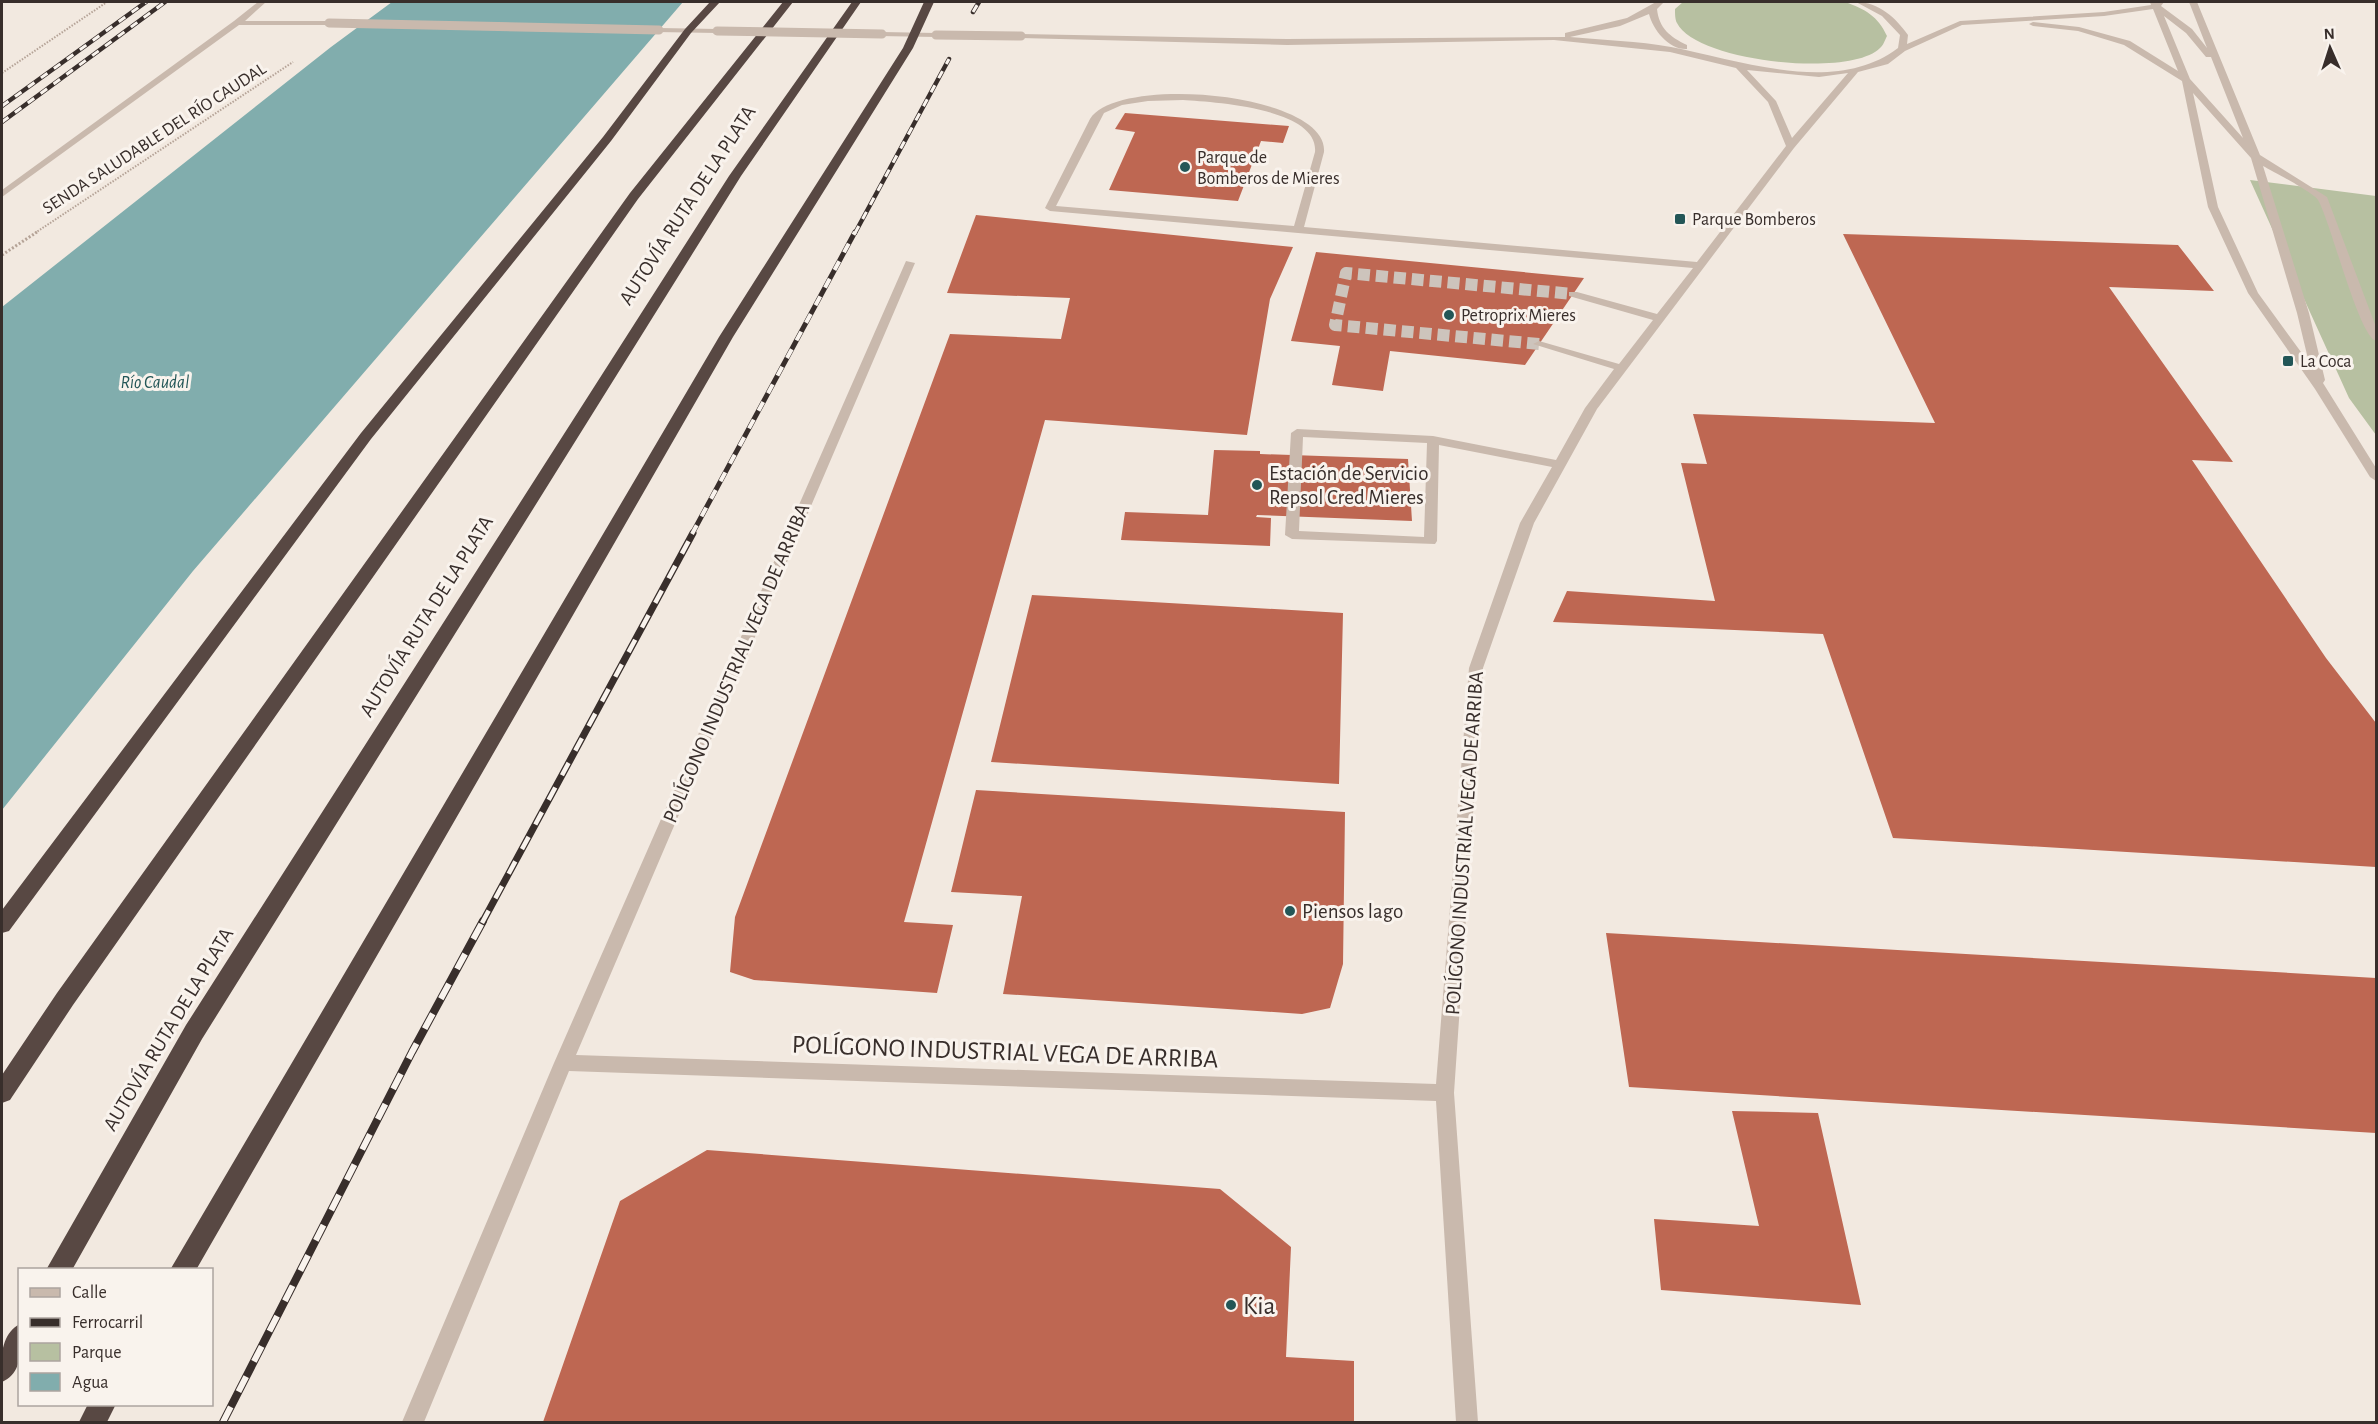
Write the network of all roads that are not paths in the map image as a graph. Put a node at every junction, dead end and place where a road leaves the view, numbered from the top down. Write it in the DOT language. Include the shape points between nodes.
graph roads {
  1 [pos="262,2"];
  2 [pos="715,2"];
  3 [pos="788,2"];
  4 [pos="856,2"];
  5 [pos="929,2"];
  6 [pos="1860,2"];
  7 [pos="2136,2"];
  8 [pos="2193,2"];
  9 [pos="2157,3"];
  10 [pos="1657,5"];
  11 [pos="1990,20"];
  12 [pos="237,23"];
  13 [pos="688,31"];
  14 [pos="914,34"];
  15 [pos="1554,38"];
  16 [pos="1902,49"];
  17 [pos="1703,56"];
  18 [pos="1739,66"];
  19 [pos="2218,67"];
  20 [pos="1855,70"];
  21 [pos="2186,80"];
  22 [pos="1791,146"];
  23 [pos="2256,157"];
  24 [pos="2,194"];
  25 [pos="1298,230"];
  26 [pos="910,262"];
  27 [pos="1699,266"];
  28 [pos="1573,294"];
  29 [pos="1659,318"];
  30 [pos="2376,338"];
  31 [pos="1539,344"];
  32 [pos="1622,368"];
  33 [pos="2321,388"];
  34 [pos="1433,440"];
  35 [pos="1560,465"];
  36 [pos="2376,477"];
  37 [pos="2,925"];
  38 [pos="563,1063"];
  39 [pos="2,1093"];
  40 [pos="1445,1093"];
  41 [pos="59,1268"];
  42 [pos="183,1268"];
  43 [pos="18,1341"];
  44 [pos="2,1369"];
  45 [pos="102,1406"];
  46 [pos="93,1422"];
  47 [pos="413,1422"];
  48 [pos="1467,1422"];
  1 -- 12 [label="street"];
  2 -- 13 [label="highway"];
  3 -- 39 [label="highway, AUTOVÍA RUTA DE LA PLATA" via="634,196"];
  4 -- 41 [label="highway, AUTOVÍA RUTA DE LA PLATA" via="735,177 194,1032"];
  5 -- 14 [label="highway"];
  6 -- 16 [label="street" via="1895,21 1904,35"];
  7 -- 9 [label="street"];
  8 -- 19 [label="street"];
  9 -- 11 [label="street" via="2104,15"];
  9 -- 19 [label="street" via="2189,31"];
  9 -- 21 [label="street"];
  10 -- 15 [label="street" via="1612,26"];
  10 -- 17 [label="street" via="1653,20 1662,33"];
  11 -- 16 [label="street" via="1960,23"];
  11 -- 21 [label="street" via="2079,29 2127,43"];
  12 -- 13 [label="street, bridge"];
  12 -- 24 [label="street"];
  13 -- 14 [label="street, bridge"];
  13 -- 37 [label="highway" via="606,139 366,436"];
  14 -- 15 [label="street, bridge" via="1287,42"];
  14 -- 42 [label="highway" via="726,337"];
  15 -- 17 [label="street" via="1671,49"];
  16 -- 20 [label="street" via="1885,62"];
  17 -- 18 [label="street"];
  18 -- 20 [label="street" via="1799,73"];
  18 -- 22 [label="street" via="1772,101"];
  19 -- 23 [label="street"];
  20 -- 22 [label="street, POLÍGONO INDUSTRIAL VEGA DE ARRIBA"];
  21 -- 23 [label="street"];
  21 -- 33 [label="street" via="2213,207 2253,293"];
  22 -- 27 [label="street, POLÍGONO INDUSTRIAL VEGA DE ARRIBA"];
  23 -- 30 [label="street" via="2322,197"];
  23 -- 33 [label="street"];
  25 -- 25 [label="street" via="1320,147 1315,133 1286,115 1222,99 1147,99 1100,111 1050,208"];
  25 -- 27 [label="street"];
  26 -- 38 [label="street, POLÍGONO INDUSTRIAL VEGA DE ARRIBA"];
  27 -- 29 [label="street, POLÍGONO INDUSTRIAL VEGA DE ARRIBA"];
  28 -- 29 [label="street"];
  29 -- 32 [label="street, POLÍGONO INDUSTRIAL VEGA DE ARRIBA"];
  31 -- 32 [label="street"];
  32 -- 35 [label="street, POLÍGONO INDUSTRIAL VEGA DE ARRIBA" via="1591,408"];
  33 -- 36 [label="street"];
  34 -- 34 [label="street" via="1297,433 1292,536 1430,541"];
  34 -- 35 [label="street"];
  35 -- 40 [label="street, POLÍGONO INDUSTRIAL VEGA DE ARRIBA" via="1527,523 1476,668"];
  38 -- 40 [label="street, POLÍGONO INDUSTRIAL VEGA DE ARRIBA"];
  38 -- 47 [label="street, POLÍGONO INDUSTRIAL VEGA DE ARRIBA"];
  40 -- 48 [label="street, POLÍGONO INDUSTRIAL VEGA DE ARRIBA"];
  43 -- 44 [label="highway"];
  45 -- 46 [label="highway"];
}
